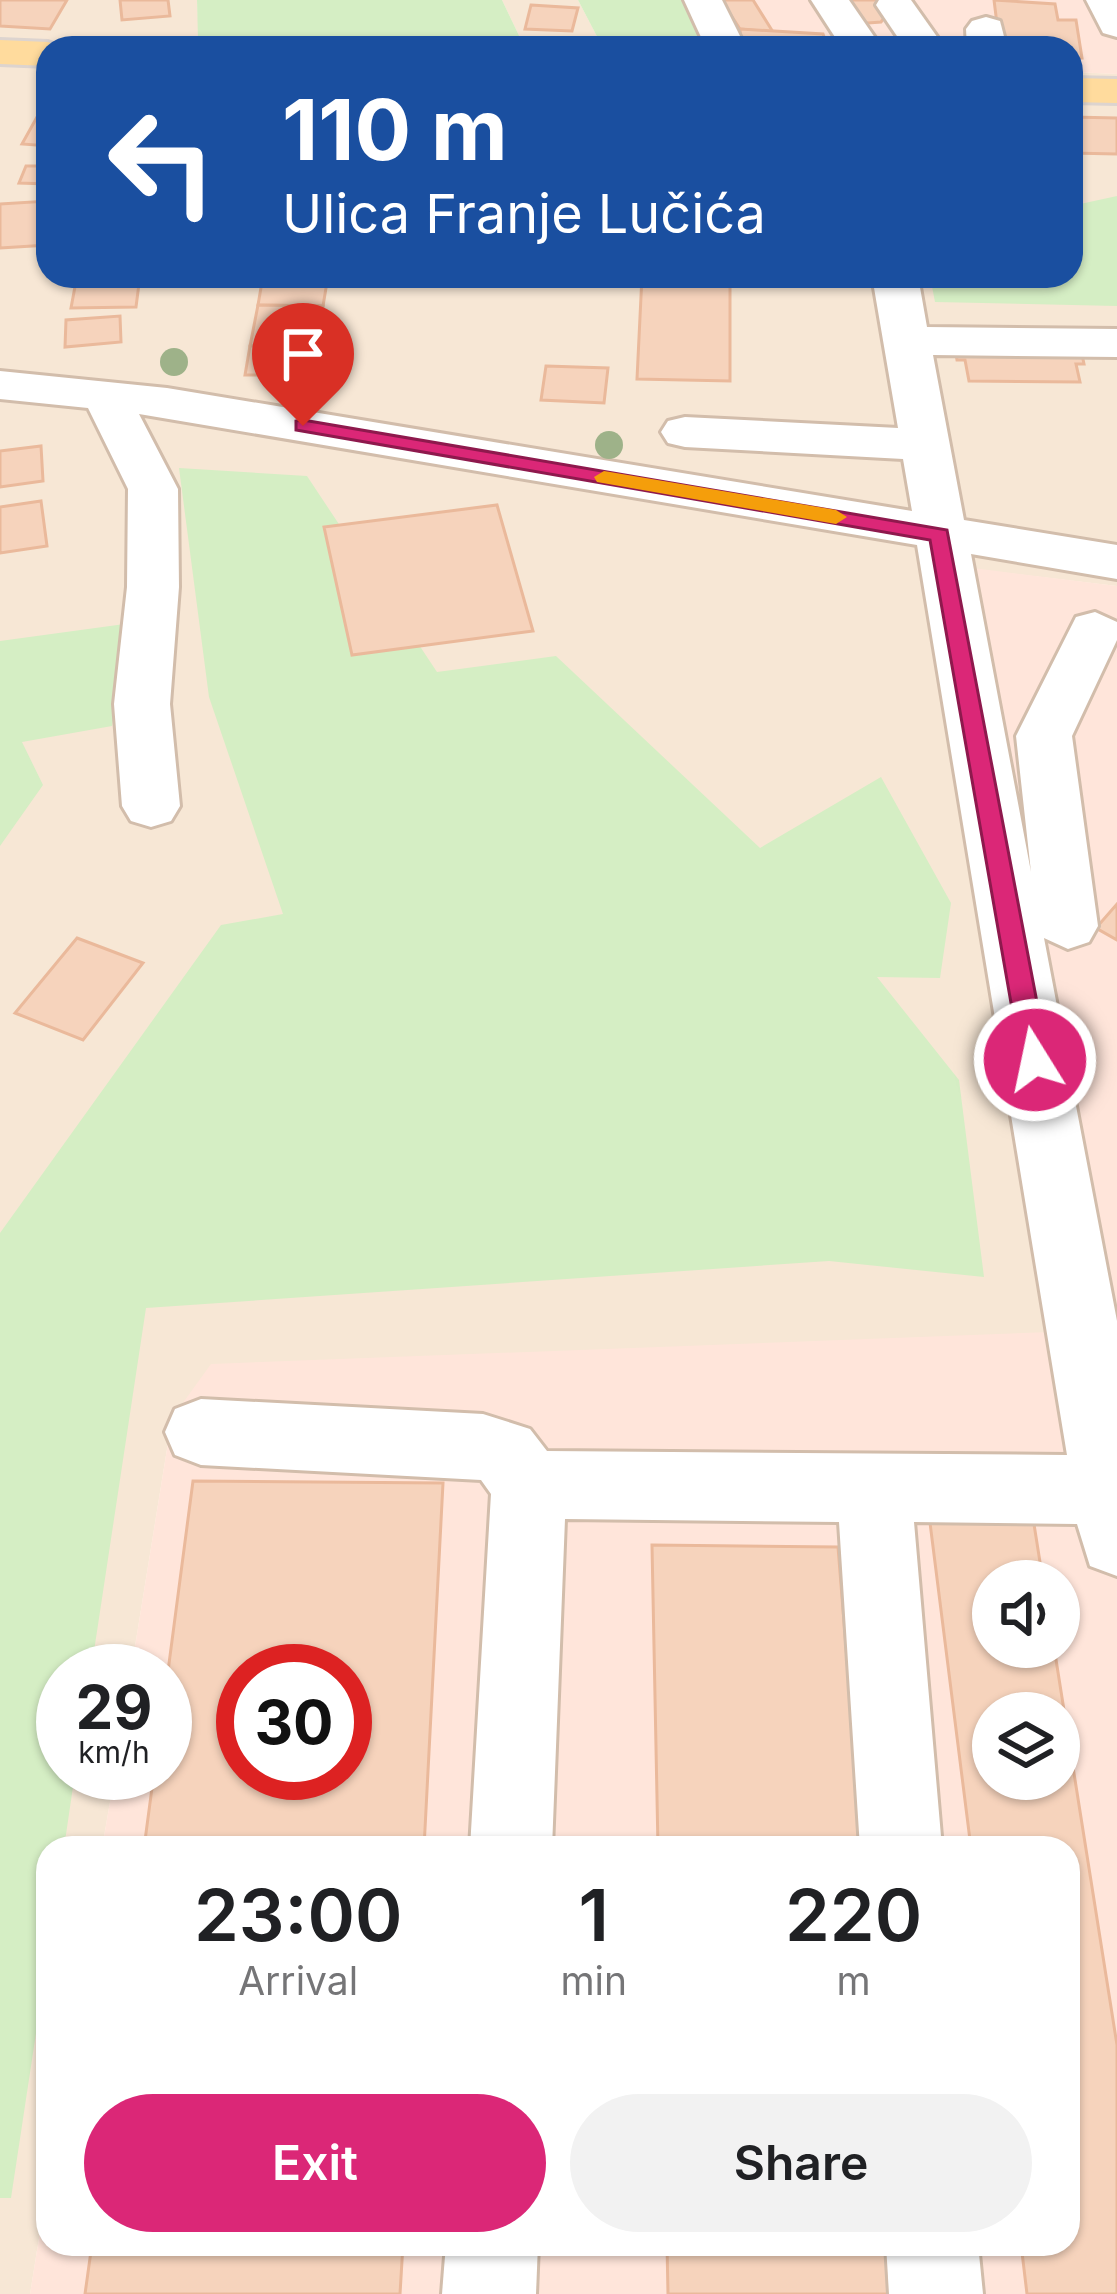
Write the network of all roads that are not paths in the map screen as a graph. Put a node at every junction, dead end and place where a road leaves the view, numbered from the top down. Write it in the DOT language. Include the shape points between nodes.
graph roads {
  1 [pos="703,0"];
  2 [pos="806,0"];
  3 [pos="830,0"];
  4 [pos="1105,0"];
  5 [pos="1117,25"];
  6 [pos="720,36"];
  7 [pos="828,36"];
  8 [pos="854,36"];
  9 [pos="0,52"];
  10 [pos="36,54"];
  11 [pos="1083,90"];
  12 [pos="1117,91"];
  13 [pos="897,288"];
  14 [pos="908,341"];
  15 [pos="1117,343"];
  16 [pos="0,385"];
  17 [pos="105,394"];
  18 [pos="686,432"];
  19 [pos="926,445"];
  20 [pos="946,536"];
  21 [pos="1117,562"];
  22 [pos="1078,615"];
  23 [pos="976,736"];
  24 [pos="1044,736"];
  25 [pos="152,806"];
  26 [pos="1068,926"];
  27 [pos="1088,1266"];
  28 [pos="201,1432"];
  29 [pos="529,1485"];
  30 [pos="874,1488"];
  31 [pos="1114,1507"];
  32 [pos="512,1836"];
  33 [pos="901,1836"];
  34 [pos="491,2256"];
  35 [pos="933,2256"];
  36 [pos="489,2294"];
  37 [pos="936,2294"];
  1 -- 6 [label="street"];
  2 -- 7 [label="street"];
  3 -- 8 [label="street"];
  4 -- 5 [label="street"];
  9 -- 10 [label="main road"];
  11 -- 12 [label="main road"];
  13 -- 14 [label="street"];
  14 -- 15 [label="street"];
  14 -- 19 [label="street"];
  16 -- 17 [label="street"];
  17 -- 20 [label="street"];
  17 -- 25 [label="street" via="153,489 142,704"];
  18 -- 19 [label="street"];
  19 -- 20 [label="street"];
  20 -- 21 [label="street"];
  20 -- 22 [label="street"];
  20 -- 23 [label="street"];
  22 -- 24 [label="street"];
  23 -- 24 [label="street"];
  23 -- 27 [label="street"];
  24 -- 26 [label="street"];
  27 -- 31 [label="street"];
  28 -- 29 [label="street" via="483,1447 504,1453"];
  29 -- 30 [label="street"];
  29 -- 32 [label="street"];
  30 -- 31 [label="street"];
  30 -- 33 [label="street"];
  34 -- 36 [label="street"];
  35 -- 37 [label="street"];
}
